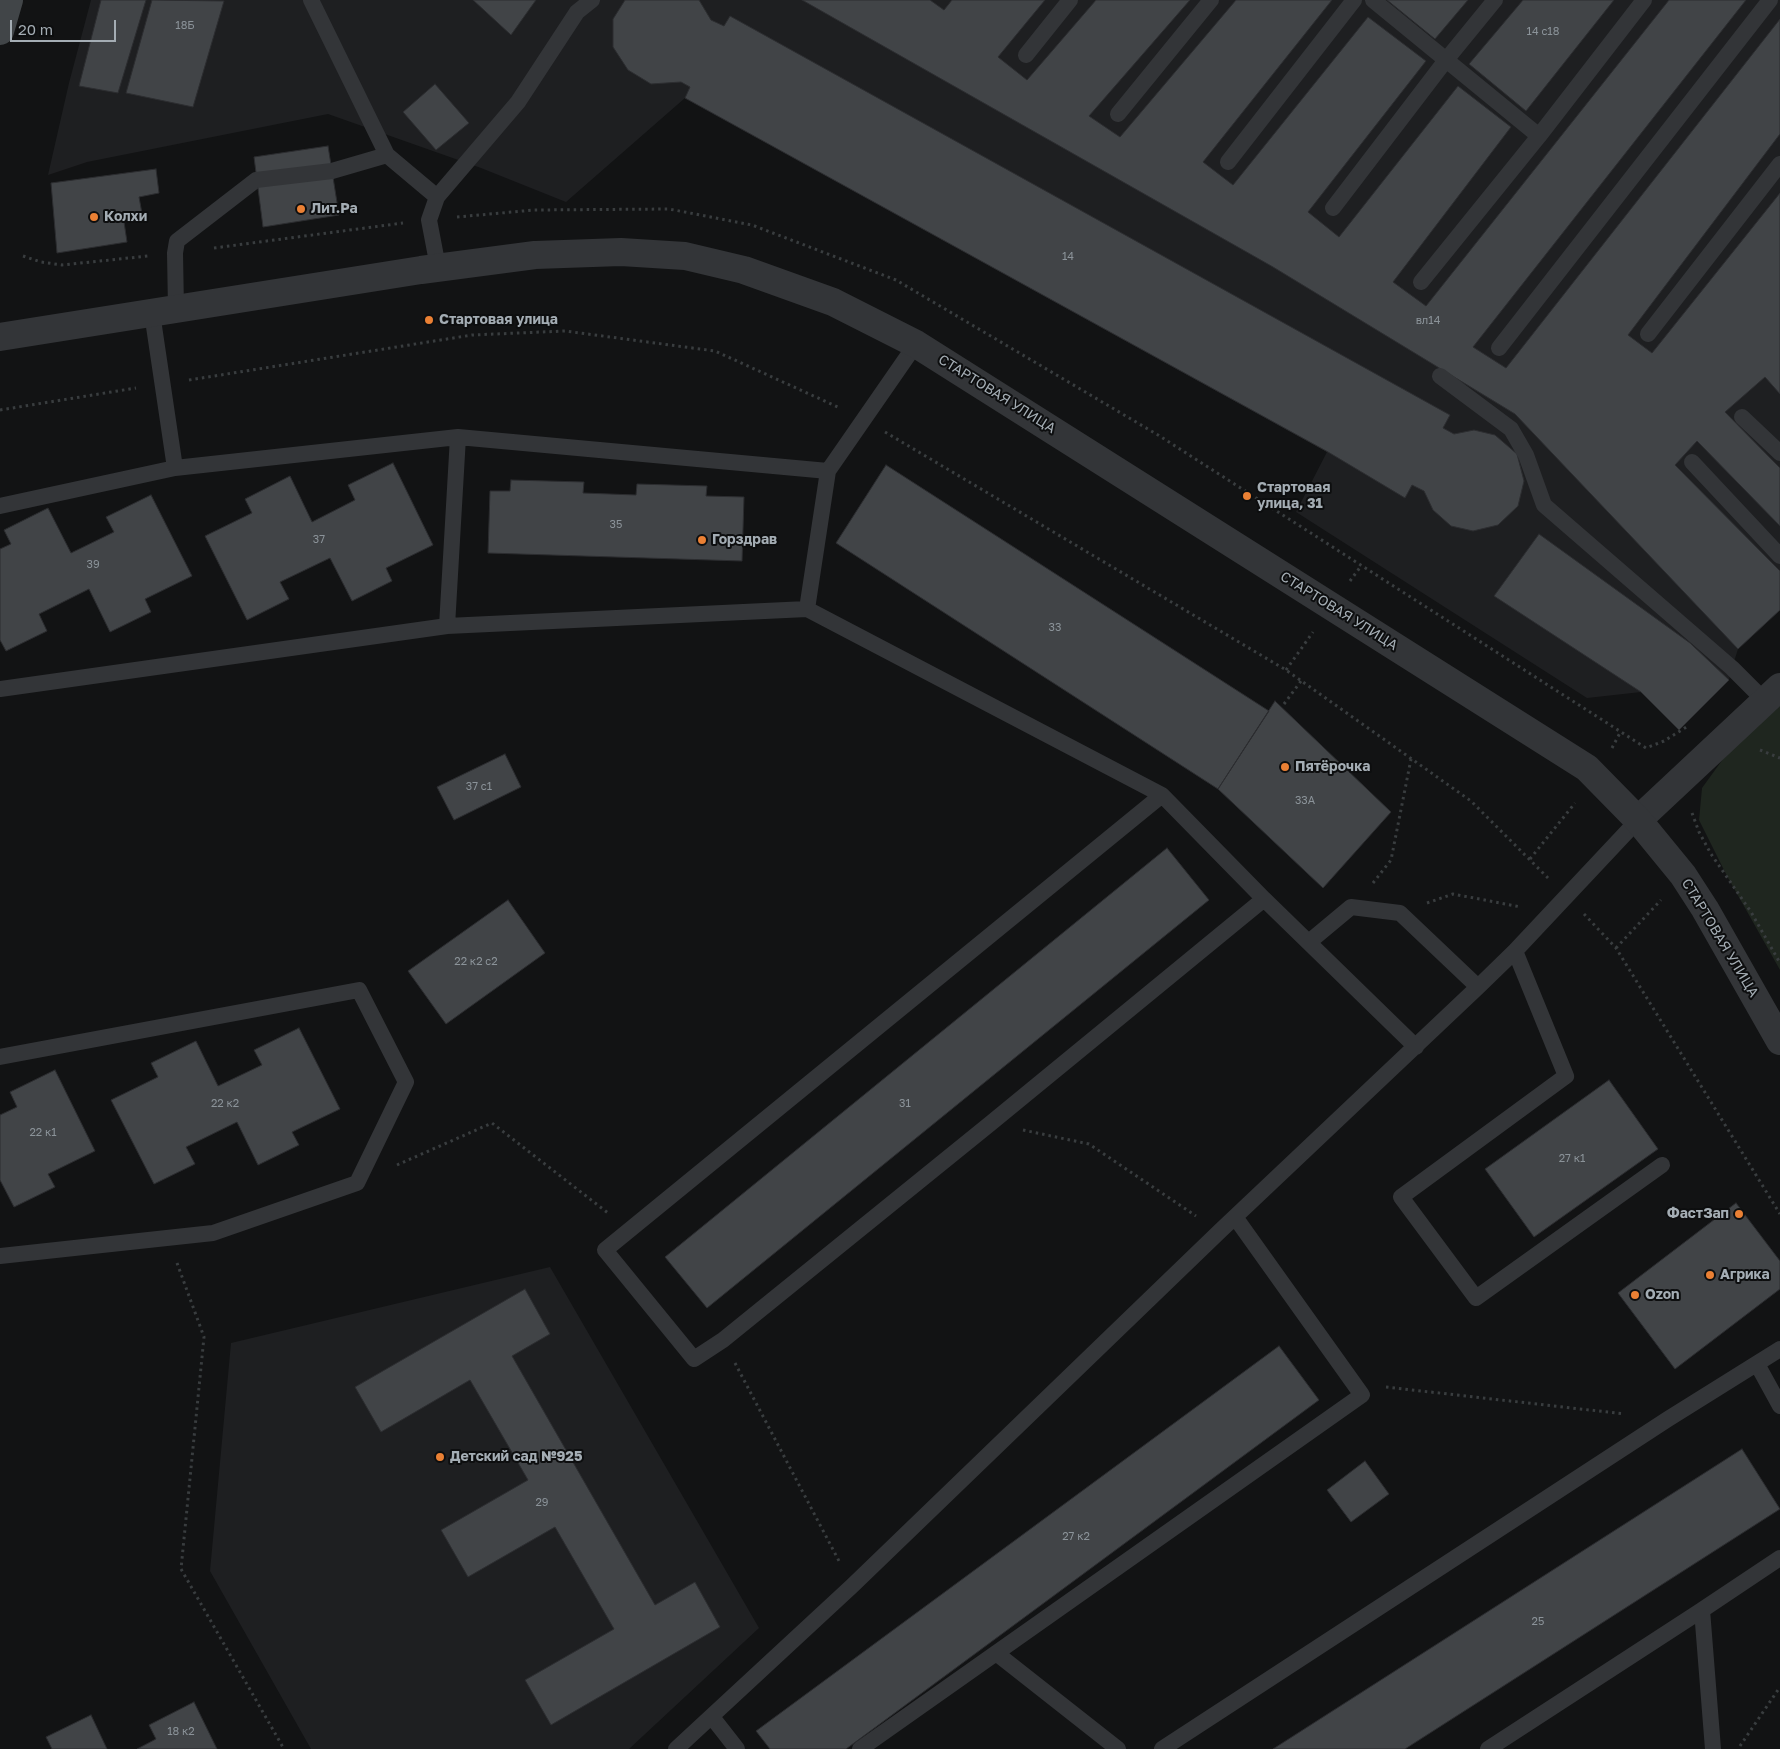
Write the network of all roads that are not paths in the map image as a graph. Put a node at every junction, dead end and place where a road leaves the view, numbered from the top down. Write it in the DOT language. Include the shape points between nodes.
graph roads {
  1 [pos="9,0"];
  2 [pos="310,0"];
  3 [pos="592,0"];
  4 [pos="1070,0"];
  5 [pos="1211,0"];
  6 [pos="1354,0"];
  7 [pos="1373,0"];
  8 [pos="1495,0"];
  9 [pos="1644,0"];
  10 [pos="1770,0"];
  11 [pos="574,6"];
  12 [pos="0,31"];
  13 [pos="1026,55"];
  14 [pos="1446,60"];
  15 [pos="1118,114"];
  16 [pos="1539,136"];
  17 [pos="387,155"];
  18 [pos="1228,162"];
  19 [pos="1780,164"];
  20 [pos="437,197"];
  21 [pos="1333,208"];
  22 [pos="438,267"];
  23 [pos="1421,282"];
  24 [pos="164,311"];
  25 [pos="1648,334"];
  26 [pos="0,337"];
  27 [pos="916,344"];
  28 [pos="1499,348"];
  29 [pos="1440,376"];
  30 [pos="1742,417"];
  31 [pos="458,437"];
  32 [pos="1780,453"];
  33 [pos="1692,462"];
  34 [pos="175,468"];
  35 [pos="828,471"];
  36 [pos="0,506"];
  37 [pos="1780,556"];
  38 [pos="807,609"];
  39 [pos="447,626"];
  40 [pos="0,688"];
  41 [pos="1772,694"];
  42 [pos="1162,795"];
  43 [pos="1638,820"];
  44 [pos="1264,899"];
  45 [pos="1309,942"];
  46 [pos="1514,951"];
  47 [pos="1478,987"];
  48 [pos="1780,1041"];
  49 [pos="1416,1046"];
  50 [pos="0,1057"];
  51 [pos="1662,1165"];
  52 [pos="1235,1217"];
  53 [pos="0,1256"];
  54 [pos="1780,1349"];
  55 [pos="1756,1364"];
  56 [pos="1780,1406"];
  57 [pos="1780,1558"];
  58 [pos="1702,1610"];
  59 [pos="996,1654"];
  60 [pos="712,1717"];
  61 [pos="676,1749"];
  62 [pos="737,1749"];
  63 [pos="860,1749"];
  64 [pos="1118,1749"];
  65 [pos="1162,1749"];
  66 [pos="1488,1749"];
  67 [pos="1713,1749"];
  1 -- 12 [label="main road"];
  2 -- 17 [label="lane"];
  3 -- 11 [label="lane"];
  4 -- 13 [label="lane"];
  5 -- 15 [label="lane"];
  6 -- 18 [label="lane"];
  7 -- 14 [label="lane"];
  8 -- 14 [label="lane"];
  9 -- 16 [label="lane"];
  10 -- 28 [label="lane"];
  11 -- 20 [label="lane" via="518,102"];
  14 -- 16 [label="lane"];
  14 -- 21 [label="lane"];
  16 -- 23 [label="lane"];
  17 -- 20 [label="lane"];
  17 -- 24 [label="lane" via="332,171 256,180 177,241"];
  19 -- 25 [label="lane"];
  20 -- 22 [label="lane" via="429,220"];
  22 -- 24 [label="street, СТАРТОВАЯ УЛИЦА"];
  22 -- 27 [label="street, СТАРТОВАЯ УЛИЦА" via="534,255 621,252 685,256 744,270 833,302"];
  24 -- 26 [label="street, СТАРТОВАЯ УЛИЦА"];
  24 -- 34 [label="lane" via="163,384"];
  27 -- 35 [label="lane"];
  27 -- 43 [label="street, СТАРТОВАЯ УЛИЦА" via="1587,768"];
  29 -- 41 [label="lane" via="1511,429 1526,455 1544,505 1732,668"];
  30 -- 32 [label="lane"];
  31 -- 34 [label="lane"];
  31 -- 35 [label="lane"];
  31 -- 39 [label="lane"];
  33 -- 37 [label="lane"];
  34 -- 36 [label="lane"];
  35 -- 38 [label="lane"];
  38 -- 39 [label="lane"];
  38 -- 42 [label="lane"];
  39 -- 40 [label="lane"];
  41 -- 43 [label="street"];
  42 -- 44 [label="lane"];
  42 -- 44 [label="lane" via="605,1250 694,1359 723,1340 991,1124"];
  43 -- 46 [label="lane"];
  43 -- 48 [label="street, СТАРТОВАЯ УЛИЦА" via="1705,909"];
  44 -- 45 [label="lane"];
  45 -- 47 [label="lane" via="1351,907 1400,913"];
  45 -- 49 [label="lane"];
  46 -- 47 [label="lane"];
  46 -- 51 [label="lane" via="1566,1076 1401,1197 1476,1298"];
  47 -- 49 [label="lane"];
  49 -- 52 [label="lane"];
  50 -- 53 [label="lane" via="359,990 406,1082 357,1183 213,1233"];
  52 -- 59 [label="lane" via="1362,1395"];
  52 -- 60 [label="lane"];
  54 -- 55 [label="lane"];
  55 -- 56 [label="lane"];
  55 -- 65 [label="lane"];
  57 -- 58 [label="lane"];
  58 -- 66 [label="lane"];
  58 -- 67 [label="lane"];
  59 -- 63 [label="lane"];
  59 -- 64 [label="lane"];
  60 -- 61 [label="lane"];
  60 -- 62 [label="lane"];
}
